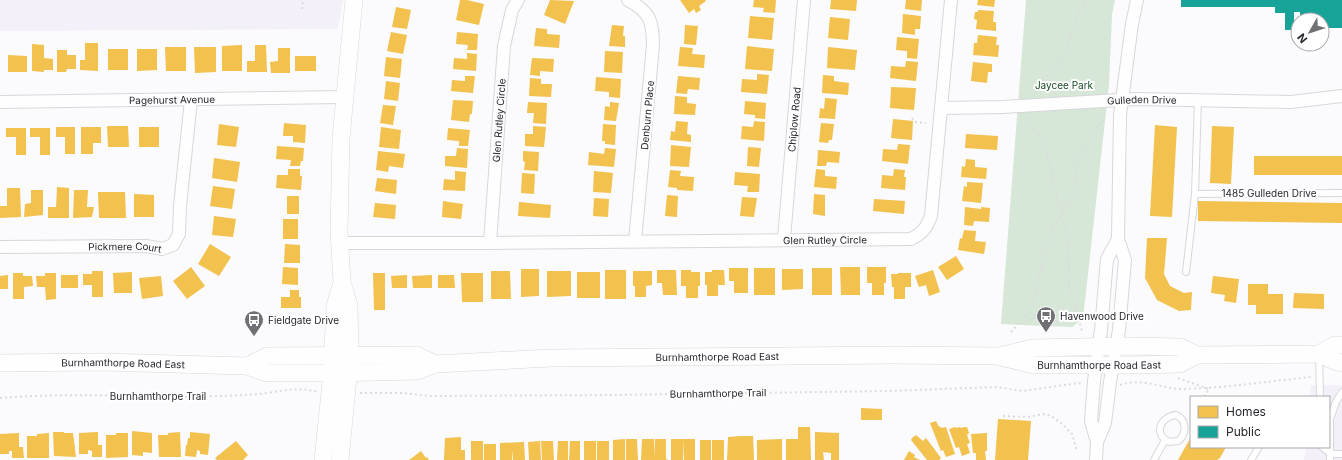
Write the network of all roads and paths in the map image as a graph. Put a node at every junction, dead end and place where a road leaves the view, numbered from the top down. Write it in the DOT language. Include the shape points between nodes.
graph roads {
  1 [pos="303,0"];
  2 [pos="354,0"];
  3 [pos="518,0"];
  4 [pos="628,0"];
  5 [pos="804,0"];
  6 [pos="951,0"];
  7 [pos="1085,0"];
  8 [pos="1136,0"];
  9 [pos="302,9"];
  10 [pos="1034,92"];
  11 [pos="1342,96"];
  12 [pos="344,97"];
  13 [pos="1198,99"];
  14 [pos="191,100"];
  15 [pos="1122,100"];
  16 [pos="0,102"];
  17 [pos="941,108"];
  18 [pos="1105,117"];
  19 [pos="912,118"];
  20 [pos="926,123"];
  21 [pos="1028,125"];
  22 [pos="1342,193"];
  23 [pos="1195,194"];
  24 [pos="1062,214"];
  25 [pos="1118,239"];
  26 [pos="784,240"];
  27 [pos="635,242"];
  28 [pos="340,243"];
  29 [pos="490,243"];
  30 [pos="0,247"];
  31 [pos="1186,272"];
  32 [pos="1082,331"];
  33 [pos="1012,332"];
  34 [pos="1342,345"];
  35 [pos="1098,347"];
  36 [pos="1116,347"];
  37 [pos="1319,354"];
  38 [pos="1197,355"];
  39 [pos="342,356"];
  40 [pos="999,356"];
  41 [pos="1342,362"];
  42 [pos="0,363"];
  43 [pos="435,364"];
  44 [pos="1096,364"];
  45 [pos="1113,365"];
  46 [pos="247,366"];
  47 [pos="341,373"];
  48 [pos="1175,377"];
  49 [pos="1312,377"];
  50 [pos="1133,378"];
  51 [pos="1079,383"];
  52 [pos="1209,388"];
  53 [pos="316,392"];
  54 [pos="1342,392"];
  55 [pos="356,394"];
  56 [pos="1205,396"];
  57 [pos="1320,396"];
  58 [pos="0,398"];
  59 [pos="1003,416"];
  60 [pos="1165,440"];
  61 [pos="1096,442"];
  62 [pos="1258,448"];
  63 [pos="1323,448"];
  64 [pos="1077,451"];
  65 [pos="1342,454"];
  66 [pos="1330,457"];
  67 [pos="323,460"];
  68 [pos="340,460"];
  69 [pos="1096,460"];
  70 [pos="1154,460"];
  71 [pos="1251,460"];
  1 -- 9 [label="path"];
  2 -- 12 [label="main road"];
  3 -- 29 [label="street, Glen Rutley Circle" via="512,10 504,46"];
  4 -- 27 [label="street, Denburn Place" via="648,14 653,29"];
  5 -- 26 [label="street, Chiplow Road"];
  6 -- 17 [label="street, Glen Rutley Circle"];
  7 -- 10 [label="path" via="1056,69 1040,81"];
  8 -- 15 [label="street"];
  11 -- 13 [label="street, Gulleden Drive" via="1291,102"];
  12 -- 14 [label="street, Pagehurst Avenue"];
  12 -- 28 [label="main road"];
  13 -- 15 [label="street, Gulleden Drive"];
  13 -- 23 [label="lane"];
  14 -- 16 [label="street, Pagehurst Avenue"];
  14 -- 30 [label="street, Pickmere Court" via="179,234 173,245 162,249 146,246"];
  15 -- 17 [label="street, Gulleden Drive"];
  15 -- 25 [label="street"];
  17 -- 26 [label="street, Glen Rutley Circle" via="931,216 928,226 922,233 911,239"];
  18 -- 24 [label="path" via="1078,161 1073,195"];
  19 -- 20 [label="path" via="916,122"];
  21 -- 24 [label="path" via="1037,131 1044,142"];
  22 -- 23 [label="lane, 1485 Gulleden Drive"];
  23 -- 31 [label="lane"];
  24 -- 32 [label="path" via="1069,248 1069,288"];
  24 -- 33 [label="path" via="1052,229 1030,311"];
  25 -- 35 [label="street" via="1107,258"];
  25 -- 36 [label="street" via="1125,260"];
  26 -- 27 [label="street, Glen Rutley Circle"];
  27 -- 29 [label="street, Glen Rutley Circle"];
  28 -- 29 [label="street, Glen Rutley Circle"];
  28 -- 39 [label="main road" via="342,282 335,306"];
  34 -- 37 [label="main road, Burnhamthorpe Road East" via="1335,345"];
  35 -- 36 [label="main road, Burnhamthorpe Road East"];
  35 -- 40 [label="main road, Burnhamthorpe Road East" via="1032,348"];
  35 -- 44 [label="street"];
  36 -- 38 [label="main road, Burnhamthorpe Road East" via="1180,347"];
  36 -- 45 [label="street"];
  37 -- 38 [label="main road, Burnhamthorpe Road East"];
  37 -- 41 [label="main road, Burnhamthorpe Road East"];
  37 -- 57 [label="lane"];
  38 -- 45 [label="main road, Burnhamthorpe Road East" via="1180,364"];
  39 -- 43 [label="main road, Burnhamthorpe Road East" via="416,355"];
  39 -- 46 [label="main road, Burnhamthorpe Road East" via="267,356"];
  39 -- 47 [label="main road"];
  40 -- 43 [label="main road, Burnhamthorpe Road East" via="551,358"];
  40 -- 44 [label="main road, Burnhamthorpe Road East" via="1034,365"];
  42 -- 46 [label="main road, Burnhamthorpe Road East" via="104,362"];
  43 -- 47 [label="main road, Burnhamthorpe Road East" via="417,371"];
  44 -- 45 [label="main road, Burnhamthorpe Road East"];
  44 -- 61 [label="street" via="1092,421"];
  45 -- 61 [label="street" via="1105,422"];
  46 -- 47 [label="main road, Burnhamthorpe Road East" via="267,373"];
  47 -- 67 [label="main road"];
  47 -- 68 [label="main road"];
  48 -- 52 [label="path"];
  49 -- 52 [label="path"];
  50 -- 52 [label="path" via="1129,382 1150,382 1176,389"];
  51 -- 55 [label="path, Burnhamthorpe Trail" via="1022,391 996,387 612,395"];
  52 -- 56 [label="path"];
  53 -- 58 [label="path, Burnhamthorpe Trail" via="306,389 251,395 29,395"];
  54 -- 66 [label="lane" via="1330,419"];
  59 -- 64 [label="path" via="1051,416 1072,434"];
  60 -- 60 [label="lane" via="1173,442 1184,434 1185,426 1180,417 1171,416 1163,421 1160,428"];
  60 -- 70 [label="lane"];
  61 -- 69 [label="street"];
  62 -- 71 [label="lane"];
  63 -- 66 [label="lane"];
  65 -- 66 [label="lane"];
}
